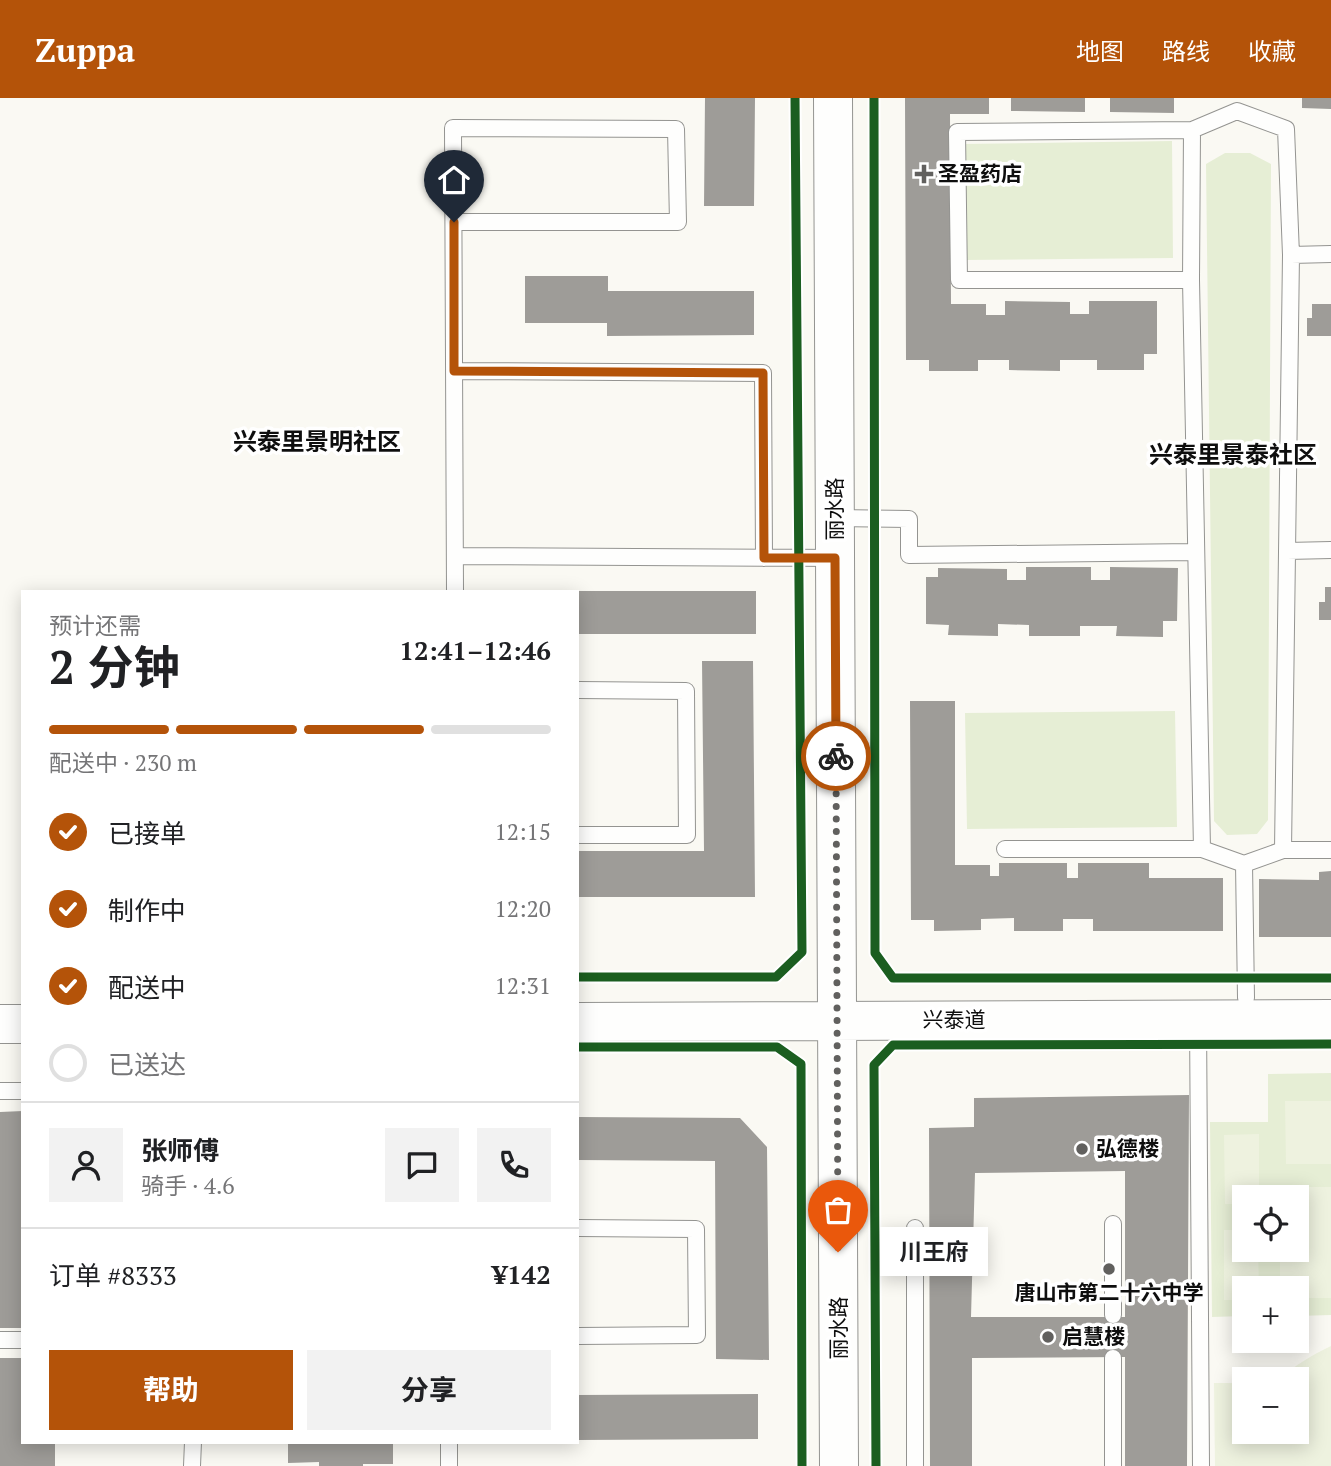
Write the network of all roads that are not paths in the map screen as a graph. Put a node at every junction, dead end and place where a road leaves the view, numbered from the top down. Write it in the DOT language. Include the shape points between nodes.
graph roads {
  1 [pos="833,98"];
  2 [pos="1237,104"];
  3 [pos="1192,130"];
  4 [pos="454,222"];
  5 [pos="1331,254"];
  6 [pos="1291,255"];
  7 [pos="1191,280"];
  8 [pos="454,371"];
  9 [pos="835,518"];
  10 [pos="1331,550"];
  11 [pos="1287,551"];
  12 [pos="1195,552"];
  13 [pos="454,556"];
  14 [pos="764,558"];
  15 [pos="835,558"];
  16 [pos="455,590"];
  17 [pos="579,690"];
  18 [pos="579,835"];
  19 [pos="1005,849"];
  20 [pos="1202,849"];
  21 [pos="1283,850"];
  22 [pos="1331,850"];
  23 [pos="1244,864"];
  24 [pos="1331,997"];
  25 [pos="579,998"];
  26 [pos="1246,998"];
  27 [pos="0,1000"];
  28 [pos="21,1000"];
  29 [pos="837,1009"];
  30 [pos="1331,1018"];
  31 [pos="1198,1019"];
  32 [pos="579,1022"];
  33 [pos="0,1024"];
  34 [pos="21,1024"];
  35 [pos="0,1091"];
  36 [pos="21,1091"];
  37 [pos="1113,1224"];
  38 [pos="579,1228"];
  39 [pos="915,1228"];
  40 [pos="1113,1315"];
  41 [pos="579,1336"];
  42 [pos="0,1340"];
  43 [pos="21,1340"];
  44 [pos="1113,1358"];
  45 [pos="192,1444"];
  46 [pos="449,1444"];
  47 [pos="192,1466"];
  48 [pos="449,1466"];
  49 [pos="839,1466"];
  50 [pos="915,1466"];
  51 [pos="1113,1466"];
  52 [pos="1201,1466"];
  1 -- 9 [label="street, 丽水路"];
  2 -- 3 [label="lane"];
  2 -- 6 [label="lane" via="1286,129"];
  3 -- 7 [label="lane"];
  3 -- 7 [label="lane" via="957,132 959,280"];
  4 -- 4 [label="lane" via="453,128 676,129 678,222"];
  4 -- 8 [label="lane"];
  5 -- 6 [label="lane"];
  6 -- 11 [label="lane"];
  7 -- 12 [label="lane"];
  8 -- 13 [label="lane"];
  8 -- 14 [label="lane" via="763,373"];
  9 -- 12 [label="lane" via="909,519 909,555"];
  9 -- 15 [label="street, 丽水路"];
  10 -- 11 [label="lane"];
  11 -- 21 [label="lane"];
  12 -- 20 [label="lane"];
  13 -- 14 [label="lane"];
  13 -- 16 [label="lane"];
  14 -- 15 [label="lane"];
  15 -- 29 [label="street, 丽水路"];
  17 -- 18 [label="lane" via="686,691 687,835"];
  19 -- 20 [label="lane"];
  20 -- 23 [label="lane"];
  21 -- 22 [label="lane"];
  21 -- 23 [label="lane"];
  23 -- 26 [label="lane"];
  24 -- 26 [label="street, 兴泰道"];
  25 -- 29 [label="street, 兴泰道"];
  26 -- 29 [label="street, 兴泰道"];
  27 -- 28 [label="street"];
  29 -- 31 [label="street, 兴泰道"];
  29 -- 32 [label="street, 兴泰道"];
  29 -- 49 [label="street, 丽水路"];
  30 -- 31 [label="street, 兴泰道"];
  31 -- 52 [label="lane"];
  33 -- 34 [label="street"];
  35 -- 36 [label="lane"];
  37 -- 40 [label="lane"];
  38 -- 41 [label="lane" via="696,1229 697,1322 697,1335"];
  39 -- 50 [label="lane"];
  42 -- 43 [label="lane"];
  44 -- 51 [label="lane"];
  45 -- 47 [label="lane"];
  46 -- 48 [label="lane"];
}
